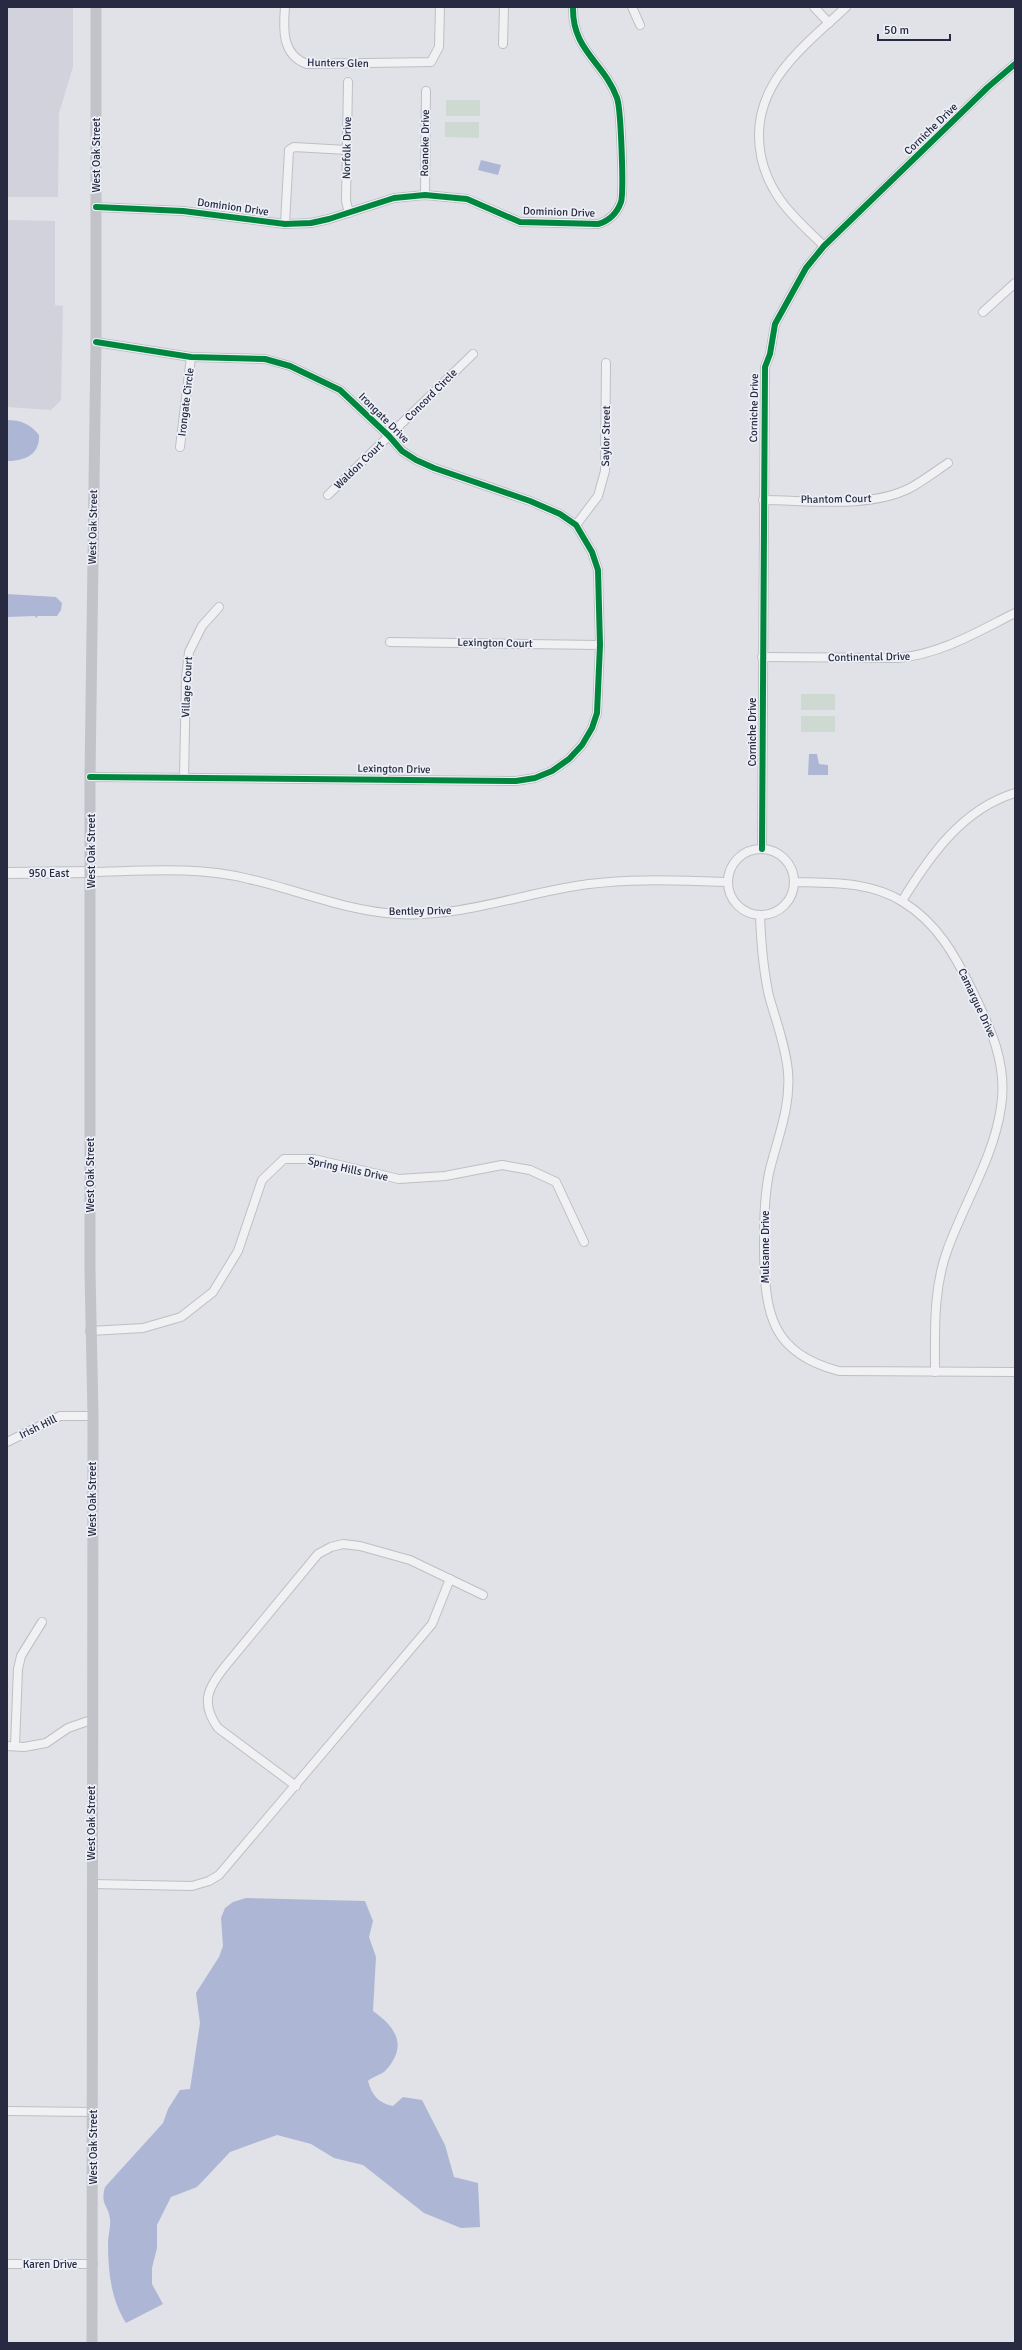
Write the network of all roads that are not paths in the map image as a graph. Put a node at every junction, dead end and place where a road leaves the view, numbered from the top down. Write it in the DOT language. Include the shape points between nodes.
graph roads {
  1 [pos="96,7"];
  2 [pos="285,7"];
  3 [pos="440,7"];
  4 [pos="504,7"];
  5 [pos="573,7"];
  6 [pos="632,7"];
  7 [pos="814,7"];
  8 [pos="846,7"];
  9 [pos="829,23"];
  10 [pos="640,25"];
  11 [pos="503,44"];
  12 [pos="1015,64"];
  13 [pos="348,82"];
  14 [pos="426,91"];
  15 [pos="347,150"];
  16 [pos="425,195"];
  17 [pos="96,207"];
  18 [pos="349,213"];
  19 [pos="285,224"];
  20 [pos="824,246"];
  21 [pos="1015,283"];
  22 [pos="983,312"];
  23 [pos="96,342"];
  24 [pos="473,354"];
  25 [pos="191,357"];
  26 [pos="606,363"];
  27 [pos="389,436"];
  28 [pos="180,447"];
  29 [pos="948,462"];
  30 [pos="328,495"];
  31 [pos="763,500"];
  32 [pos="576,526"];
  33 [pos="219,607"];
  34 [pos="1015,613"];
  35 [pos="390,642"];
  36 [pos="600,645"];
  37 [pos="762,657"];
  38 [pos="90,777"];
  39 [pos="184,777"];
  40 [pos="1015,793"];
  41 [pos="762,849"];
  42 [pos="91,872"];
  43 [pos="7,873"];
  44 [pos="728,882"];
  45 [pos="794,882"];
  46 [pos="902,901"];
  47 [pos="760,915"];
  48 [pos="584,1242"];
  49 [pos="90,1331"];
  50 [pos="935,1372"];
  51 [pos="1015,1372"];
  52 [pos="93,1416"];
  53 [pos="7,1442"];
  54 [pos="450,1579"];
  55 [pos="483,1595"];
  56 [pos="42,1622"];
  57 [pos="91,1720"];
  58 [pos="11,1746"];
  59 [pos="296,1786"];
  60 [pos="92,1884"];
  61 [pos="7,2111"];
  62 [pos="93,2112"];
  63 [pos="7,2264"];
  64 [pos="93,2264"];
  65 [pos="92,2343"];
  1 -- 17 [label="main road, West Oak Street"];
  2 -- 3 [label="street, Hunters Glen" via="283,22 287,49 299,61 307,64 428,64 435,58 439,47"];
  4 -- 11 [label="street"];
  5 -- 16 [label="street, Dominion Drive" via="572,20 578,40 611,86 617,99 620,117 621,200 615,213 605,222 598,224 520,222 468,199"];
  6 -- 10 [label="street"];
  7 -- 9 [label="street"];
  8 -- 9 [label="street"];
  9 -- 20 [label="street" via="777,76 764,102 759,127 760,157 774,190 786,207"];
  12 -- 20 [label="street, Corniche Drive"];
  13 -- 15 [label="street, Norfolk Drive"];
  14 -- 16 [label="street, Roanoke Drive"];
  15 -- 18 [label="street, Norfolk Drive" via="346,201"];
  15 -- 19 [label="street" via="294,147 289,150"];
  16 -- 18 [label="street, Dominion Drive" via="394,198"];
  17 -- 19 [label="street, Dominion Drive" via="183,210"];
  17 -- 23 [label="main road, West Oak Street"];
  18 -- 19 [label="street, Dominion Drive" via="311,223"];
  20 -- 31 [label="street, Corniche Drive" via="806,268 774,324 770,354 765,368"];
  21 -- 22 [label="street"];
  23 -- 25 [label="street, Irongate Drive"];
  23 -- 38 [label="main road, West Oak Street"];
  24 -- 27 [label="street, Concord Circle"];
  25 -- 27 [label="street, Irongate Drive" via="265,359 290,366 340,390"];
  25 -- 28 [label="street, Irongate Circle"];
  26 -- 32 [label="street, Saylor Street" via="605,471 598,496"];
  27 -- 30 [label="street, Waldon Court"];
  27 -- 32 [label="street, Irongate Drive" via="402,451 428,465 530,501 560,514"];
  29 -- 31 [label="street, Phantom Court" via="910,488 888,497 865,501"];
  31 -- 37 [label="street, Corniche Drive"];
  32 -- 36 [label="street, Irongate Drive" via="592,552 598,570"];
  33 -- 39 [label="street, Village Court" via="202,626 189,652"];
  34 -- 37 [label="street, Continental Drive" via="956,643 917,656"];
  35 -- 36 [label="street, Lexington Court"];
  36 -- 39 [label="street, Lexington Drive" via="599,698 592,728 582,745 569,759 552,771 535,778 516,781"];
  37 -- 41 [label="street, Corniche Drive"];
  38 -- 39 [label="street, Lexington Drive"];
  38 -- 42 [label="main road, West Oak Street"];
  40 -- 46 [label="street" via="985,807 947,838 920,871"];
  41 -- 44 [label="street" via="752,850 736,860"];
  41 -- 45 [label="street" via="776,853 784,859 789,865"];
  42 -- 43 [label="street, 950 East"];
  42 -- 44 [label="street, Bentley Drive" via="193,870 248,878 348,906 398,914 456,910 588,884 618,881"];
  42 -- 49 [label="main road, West Oak Street"];
  44 -- 47 [label="street" via="732,898 737,905 750,914"];
  45 -- 46 [label="street, Camargue Drive" via="856,885"];
  45 -- 47 [label="street" via="792,894 781,908"];
  46 -- 50 [label="street, Camargue Drive" via="936,930 955,955 990,1026 1002,1068 1003,1088 999,1120 992,1144 952,1238 938,1282"];
  47 -- 50 [label="street, Mulsanne Drive" via="764,967 788,1072 786,1112 769,1172 764,1216 766,1296 773,1324 798,1354 823,1367 856,1372"];
  48 -- 49 [label="street, Spring Hills Drive" via="556,1182 530,1170 502,1165 445,1176 399,1179 314,1159 284,1159 262,1180 238,1251 213,1292 181,1317 143,1328"];
  49 -- 52 [label="main road, West Oak Street"];
  50 -- 51 [label="street, Mulsanne Drive"];
  52 -- 53 [label="street, Irish Hill" via="60,1416"];
  52 -- 57 [label="main road, West Oak Street"];
  54 -- 55 [label="street"];
  54 -- 59 [label="street" via="432,1624"];
  54 -- 59 [label="street" via="410,1560 360,1546 343,1544 331,1547 318,1554 214,1680 208,1692 208,1706 211,1718 218,1728"];
  56 -- 58 [label="street" via="21,1656"];
  57 -- 58 [label="street" via="68,1728 46,1743"];
  57 -- 60 [label="main road, West Oak Street"];
  59 -- 60 [label="street" via="219,1875 209,1881 192,1886"];
  60 -- 62 [label="main road, West Oak Street"];
  61 -- 62 [label="street"];
  62 -- 64 [label="main road, West Oak Street"];
  63 -- 64 [label="street, Karen Drive"];
  64 -- 65 [label="main road, West Oak Street"];
}
